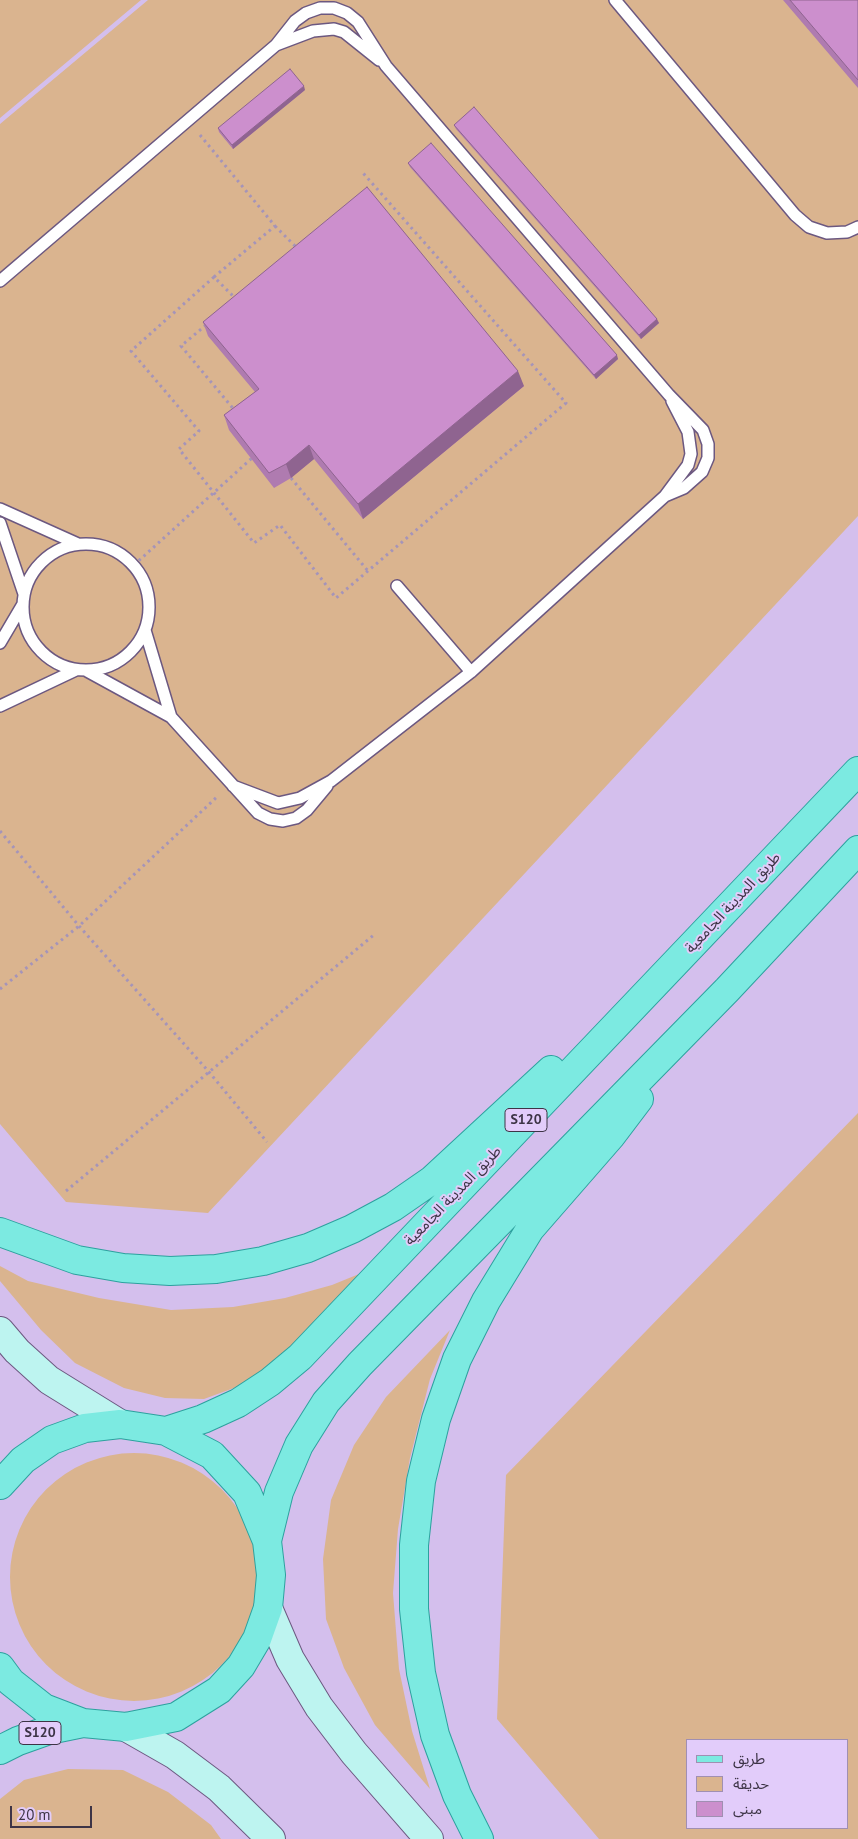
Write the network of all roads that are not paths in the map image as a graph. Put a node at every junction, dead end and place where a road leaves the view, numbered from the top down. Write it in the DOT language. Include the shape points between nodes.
graph roads {
  1 [pos="615,0"];
  2 [pos="276,45"];
  3 [pos="386,66"];
  4 [pos="858,226"];
  5 [pos="0,281"];
  6 [pos="669,395"];
  7 [pos="665,496"];
  8 [pos="0,509"];
  9 [pos="0,523"];
  10 [pos="78,544"];
  11 [pos="397,586"];
  12 [pos="24,599"];
  13 [pos="145,630"];
  14 [pos="0,643"];
  15 [pos="81,670"];
  16 [pos="471,672"];
  17 [pos="0,706"];
  18 [pos="171,717"];
  19 [pos="858,771"];
  20 [pos="331,781"];
  21 [pos="232,785"];
  22 [pos="858,850"];
  23 [pos="648,993"];
  24 [pos="680,1038"];
  25 [pos="0,1232"];
  26 [pos="0,1332"];
  27 [pos="120,1424"];
  28 [pos="166,1431"];
  29 [pos="0,1485"];
  30 [pos="267,1541"];
  31 [pos="268,1608"];
  32 [pos="0,1667"];
  33 [pos="83,1723"];
  34 [pos="126,1728"];
  35 [pos="0,1750"];
  36 [pos="271,1839"];
  37 [pos="429,1839"];
  38 [pos="479,1839"];
  1 -- 4 [label="lane" via="794,215 809,227 827,233 847,232"];
  2 -- 3 [label="lane" via="313,31 334,29 349,36"];
  2 -- 3 [label="lane" via="294,21 306,13 334,8 358,22"];
  2 -- 5 [label="lane"];
  3 -- 6 [label="lane"];
  6 -- 7 [label="lane" via="688,432 691,454 688,465"];
  6 -- 7 [label="lane" via="703,430 708,458 702,472 692,482"];
  7 -- 16 [label="lane"];
  8 -- 10 [label="lane"];
  9 -- 12 [label="lane"];
  10 -- 12 [label="lane" via="59,549 43,560 31,576"];
  10 -- 13 [label="lane" via="99,545 118,552 134,565 146,585 150,608"];
  11 -- 16 [label="lane"];
  12 -- 14 [label="lane"];
  12 -- 15 [label="lane" via="24,622 31,639 43,654 58,664"];
  13 -- 15 [label="lane" via="136,647 122,659 105,668"];
  13 -- 18 [label="lane"];
  15 -- 17 [label="lane" via="29,690"];
  15 -- 18 [label="lane"];
  16 -- 20 [label="lane"];
  18 -- 21 [label="lane"];
  19 -- 23 [label="main road, طريق المدينة الجامعية / S120"];
  20 -- 21 [label="lane" via="284,803 269,801"];
  20 -- 21 [label="lane" via="307,810 296,818 283,821 258,813"];
  22 -- 24 [label="main road"];
  23 -- 25 [label="main road" via="578,1045 432,1180 352,1229 308,1248 263,1261 170,1271 123,1268 77,1260"];
  23 -- 28 [label="main road, طريق المدينة الجامعية / S120" via="300,1357 238,1403"];
  24 -- 30 [label="main road" via="326,1402 299,1445 279,1492"];
  24 -- 38 [label="main road" via="611,1136 530,1229 486,1301 458,1359 436,1419 420,1490 414,1545 414,1609 421,1673 436,1735 457,1795"];
  26 -- 27 [label="street" via="49,1380"];
  27 -- 28 [label="main road"];
  27 -- 29 [label="main road" via="85,1428 52,1440 23,1460"];
  28 -- 30 [label="main road" via="212,1455 247,1493"];
  30 -- 31 [label="main road" via="271,1575"];
  31 -- 34 [label="main road" via="257,1639 241,1666 219,1690 176,1717"];
  31 -- 37 [label="street" via="290,1658 319,1707 354,1753"];
  32 -- 33 [label="main road" via="12,1682 44,1708"];
  33 -- 34 [label="main road"];
  33 -- 35 [label="main road, S120" via="50,1730"];
  34 -- 36 [label="street" via="175,1755 219,1788"];
}
